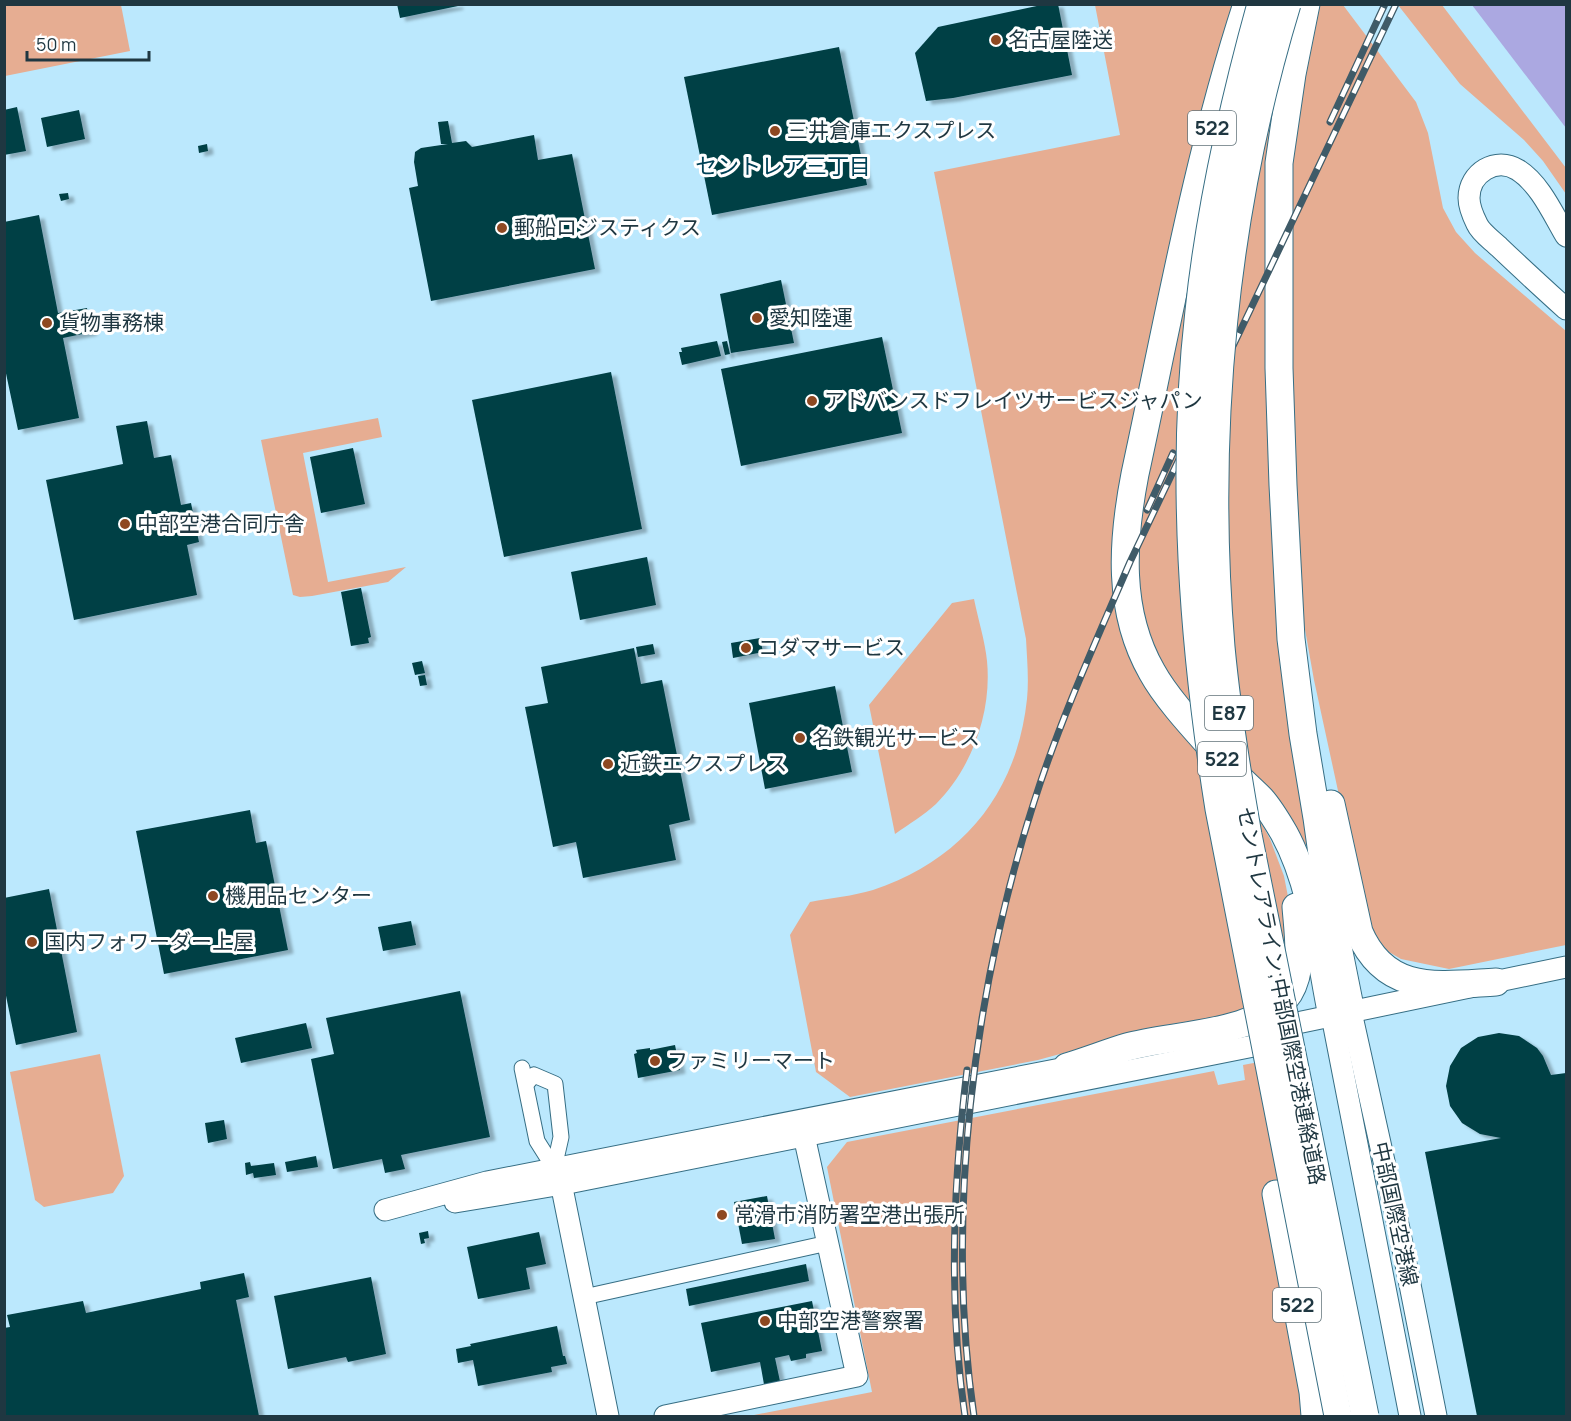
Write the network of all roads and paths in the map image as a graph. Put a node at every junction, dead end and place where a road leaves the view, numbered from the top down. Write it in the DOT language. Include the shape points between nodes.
graph roads {
  1 [pos="1247,4"];
  2 [pos="1261,4"];
  3 [pos="1287,4"];
  4 [pos="1306,4"];
  5 [pos="1566,236"];
  6 [pos="1566,309"];
  7 [pos="1286,540"];
  8 [pos="1240,780"];
  9 [pos="1220,809"];
  10 [pos="1566,968"];
  11 [pos="1566,981"];
  12 [pos="1496,982"];
  13 [pos="1343,1021"];
  14 [pos="1066,1067"];
  15 [pos="522,1068"];
  16 [pos="526,1084"];
  17 [pos="802,1129"];
  18 [pos="557,1176"];
  19 [pos="828,1243"];
  20 [pos="584,1297"];
  21 [pos="608,1416"];
  22 [pos="665,1416"];
  23 [pos="1315,1416"];
  24 [pos="1338,1416"];
  25 [pos="1365,1416"];
  26 [pos="1410,1416"];
  27 [pos="1436,1416"];
  1 -- 8 [label="highway, 522" via="1184,243 1126,537 1126,596 1139,648 1153,674"];
  2 -- 9 [label="highway, セントレアライン;中部国際空港連絡道路 / E87, bridge" via="1218,185 1198,314 1193,396 1190,468 1194,597 1205,720"];
  3 -- 25 [label="highway, セントレアライン;中部国際空港連絡道路 / E87, bridge" via="1257,116 1228,286 1217,415 1217,585 1227,698 1248,835"];
  4 -- 7 [label="highway, 522" via="1279,164 1279,368"];
  5 -- 6 [label="street" via="1534,184 1517,169 1491,166 1472,182 1470,207 1478,226"];
  7 -- 12 [label="highway, 522" via="1318,749 1359,933 1367,951 1381,967 1414,982"];
  7 -- 13 [label="highway, 522" via="1291,639"];
  8 -- 13 [label="highway, 522" via="1262,800 1296,860"];
  8 -- 14 [label="highway, 522" via="1278,841 1295,897 1298,954 1290,992 1266,1014 1239,1024 1127,1047"];
  9 -- 23 [label="highway, 522, bridge" via="1228,905"];
  9 -- 24 [label="highway, セントレアライン;中部国際空港連絡道路 / E87, bridge"];
  10 -- 12 [label="street"];
  11 -- 13 [label="street"];
  12 -- 13 [label="street"];
  13 -- 14 [label="street"];
  13 -- 17 [label="street"];
  13 -- 26 [label="street, 中部国際空港線 / 522"];
  13 -- 27 [label="street, 中部国際空港線 / 522" via="1399,1229"];
  14 -- 17 [label="street"];
  15 -- 16 [label="street"];
  16 -- 18 [label="street" via="537,1141"];
  16 -- 18 [label="street" via="534,1075 555,1084 561,1137"];
  17 -- 18 [label="street" via="568,1183"];
  17 -- 19 [label="street"];
  18 -- 18 [label="street" via="488,1198 385,1210 487,1182"];
  18 -- 20 [label="street"];
  19 -- 20 [label="street"];
  19 -- 22 [label="street" via="857,1376"];
  20 -- 21 [label="street"];
}
